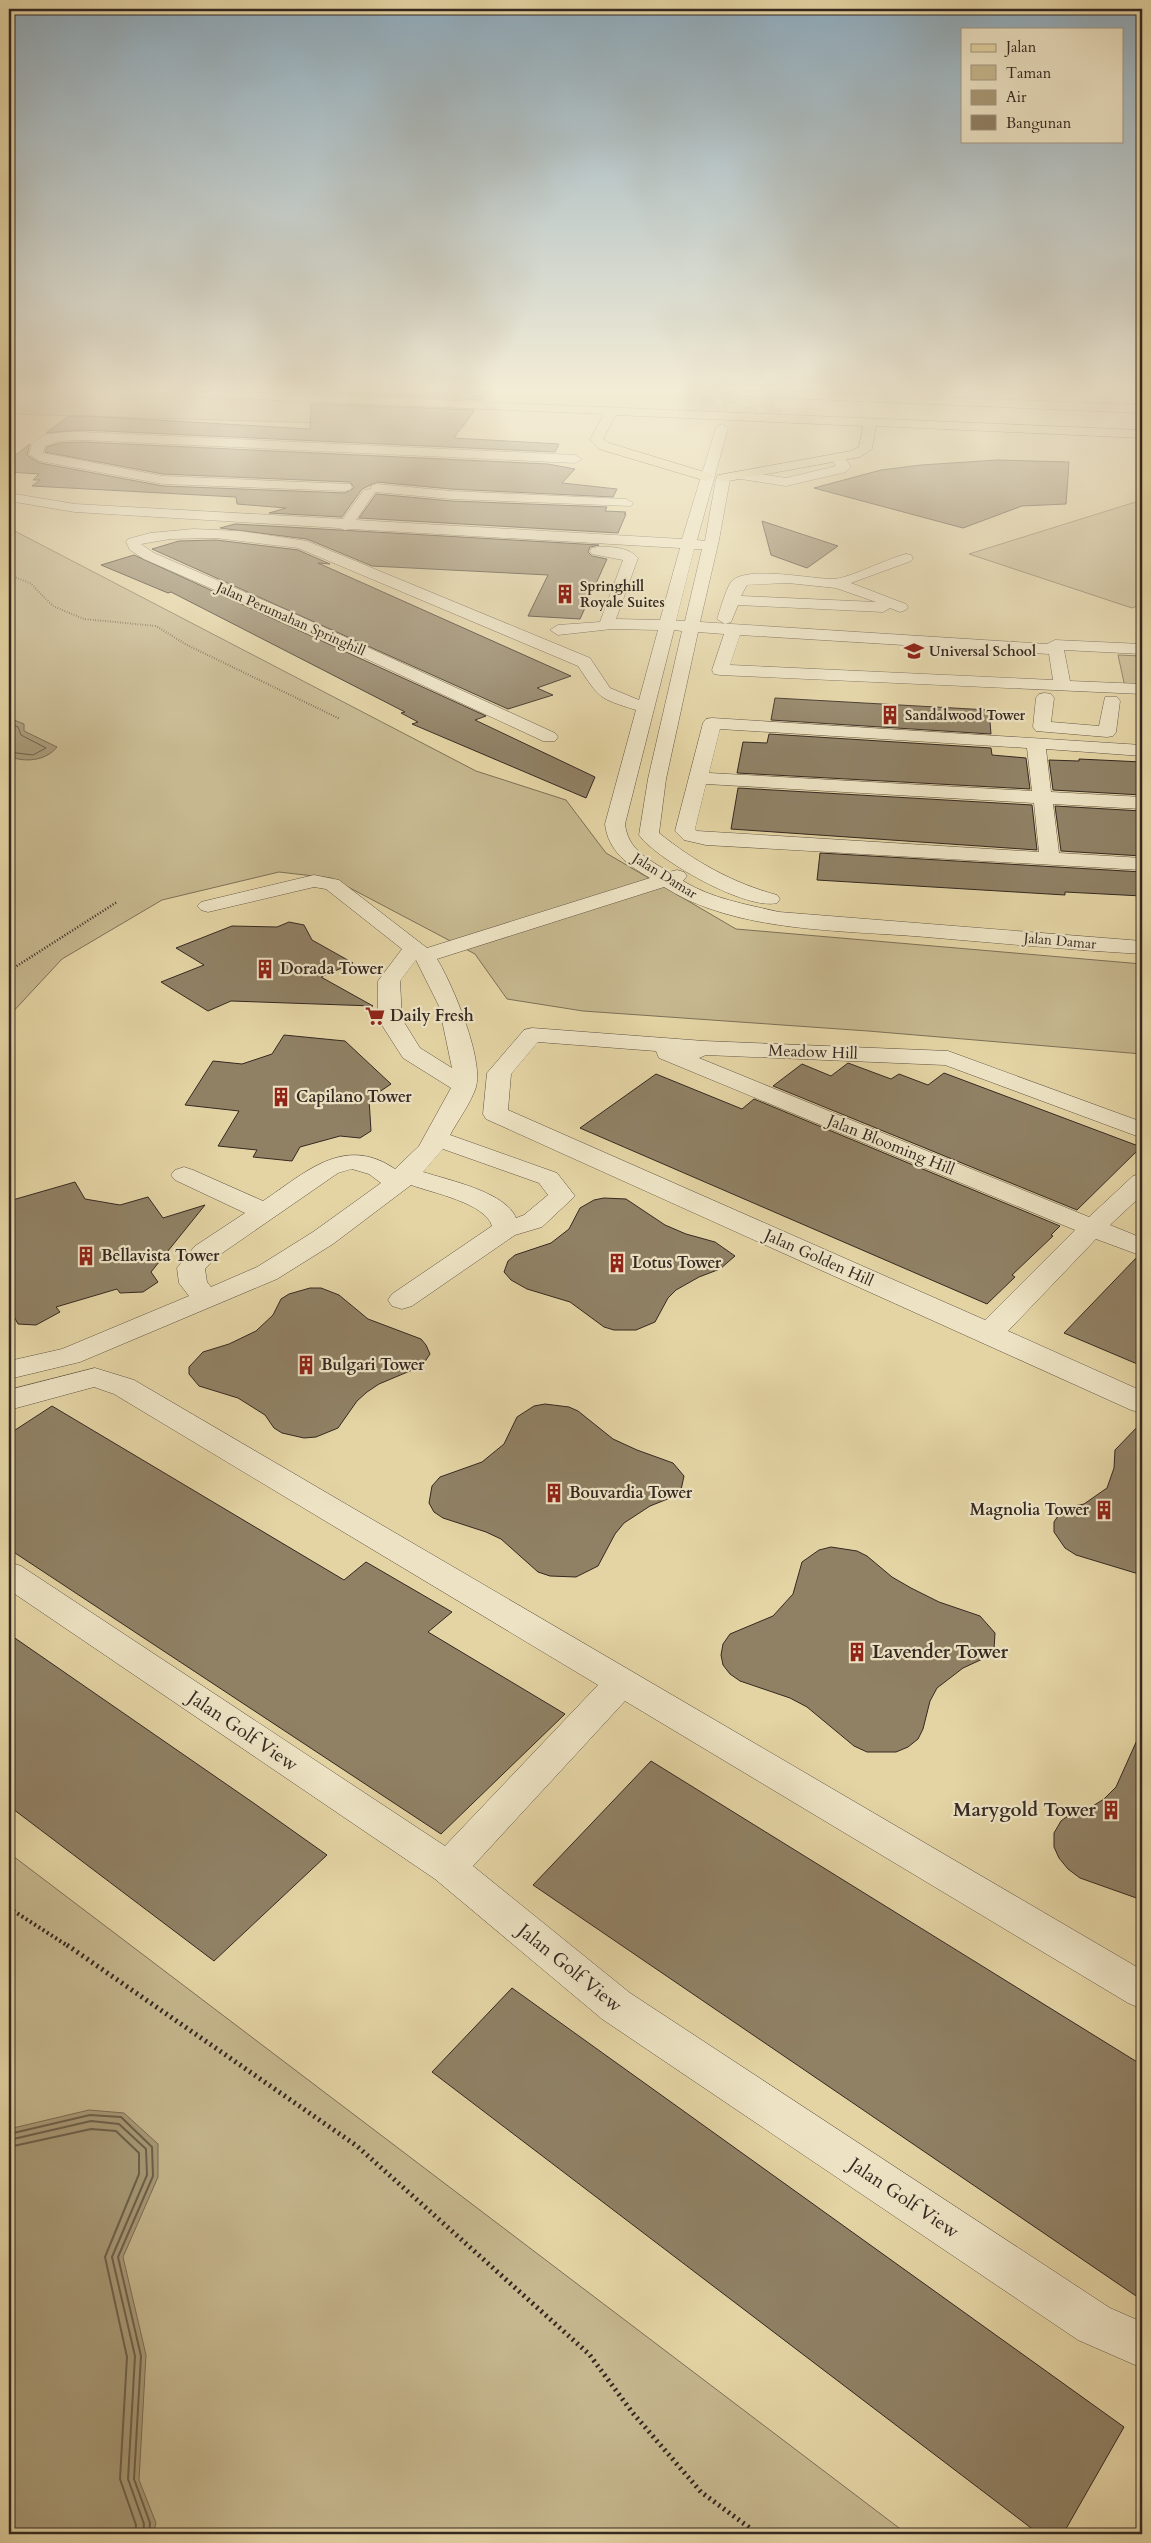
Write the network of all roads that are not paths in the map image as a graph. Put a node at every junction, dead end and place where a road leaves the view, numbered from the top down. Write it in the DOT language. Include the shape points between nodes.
graph roads {
  1 [pos="116,511"];
  2 [pos="120,511"];
  3 [pos="324,511"];
  4 [pos="360,511"];
  5 [pos="697,511"];
  6 [pos="717,511"];
  7 [pos="308,524"];
  8 [pos="347,532"];
  9 [pos="436,536"];
  10 [pos="688,544"];
  11 [pos="710,546"];
  12 [pos="906,558"];
  13 [pos="837,583"];
  14 [pos="732,600"];
  15 [pos="900,608"];
  16 [pos="608,621"];
  17 [pos="668,621"];
  18 [pos="692,622"];
  19 [pos="729,625"];
  20 [pos="904,629"];
  21 [pos="558,630"];
  22 [pos="1056,648"];
  23 [pos="1142,649"];
  24 [pos="651,682"];
  25 [pos="679,682"];
  26 [pos="1062,687"];
  27 [pos="1142,689"];
  28 [pos="1045,698"];
  29 [pos="1111,701"];
  30 [pos="1142,702"];
  31 [pos="643,713"];
  32 [pos="669,720"];
  33 [pos="549,738"];
  34 [pos="1036,743"];
  35 [pos="1142,750"];
  36 [pos="698,778"];
  37 [pos="1043,797"];
  38 [pos="1142,803"];
  39 [pos="1050,859"];
  40 [pos="1142,864"];
  41 [pos="698,869"];
  42 [pos="666,879"];
  43 [pos="208,906"];
  44 [pos="1142,930"];
  45 [pos="1142,948"];
  46 [pos="419,952"];
  47 [pos="694,1054"];
  48 [pos="464,1086"];
  49 [pos="495,1114"];
  50 [pos="1142,1130"];
  51 [pos="436,1138"];
  52 [pos="184,1175"];
  53 [pos="401,1179"];
  54 [pos="1142,1181"];
  55 [pos="265,1212"];
  56 [pos="506,1228"];
  57 [pos="1092,1228"];
  58 [pos="1142,1248"];
  59 [pos="205,1298"];
  60 [pos="402,1300"];
  61 [pos="989,1333"];
  62 [pos="9,1370"];
  63 [pos="9,1400"];
  64 [pos="1142,1403"];
  65 [pos="9,1574"];
  66 [pos="621,1683"];
  67 [pos="448,1868"];
  68 [pos="1142,1991"];
  69 [pos="1142,2345"];
  1 -- 2 [label="street"];
  2 -- 7 [label="street"];
  3 -- 7 [label="street"];
  4 -- 8 [label="street"];
  5 -- 10 [label="street, Jalan Damar"];
  6 -- 11 [label="street, Jalan Damar"];
  7 -- 8 [label="street"];
  8 -- 9 [label="street"];
  9 -- 10 [label="street"];
  9 -- 16 [label="street" via="620,553 631,558"];
  10 -- 11 [label="street"];
  10 -- 17 [label="street, Jalan Damar"];
  11 -- 18 [label="street, Jalan Damar"];
  12 -- 13 [label="street"];
  13 -- 14 [label="street" via="746,580 739,582"];
  13 -- 15 [label="street" via="862,590"];
  14 -- 15 [label="street"];
  14 -- 19 [label="street"];
  15 -- 20 [label="street"];
  16 -- 17 [label="street"];
  16 -- 21 [label="street" via="595,628"];
  17 -- 18 [label="street"];
  17 -- 24 [label="street, Jalan Damar"];
  18 -- 19 [label="street"];
  18 -- 25 [label="street, Jalan Damar"];
  19 -- 20 [label="street"];
  19 -- 22 [label="street"];
  19 -- 26 [label="street" via="720,670"];
  20 -- 22 [label="street" via="1040,634 1052,638"];
  22 -- 23 [label="street"];
  22 -- 26 [label="street"];
  24 -- 25 [label="street"];
  24 -- 31 [label="street, Jalan Damar"];
  25 -- 28 [label="street"];
  25 -- 32 [label="street, Jalan Damar"];
  26 -- 27 [label="street"];
  28 -- 29 [label="street"];
  28 -- 29 [label="street" via="1042,727 1107,732"];
  29 -- 30 [label="street"];
  31 -- 32 [label="street"];
  31 -- 33 [label="street, Jalan Perumahan Springhill" via="604,692 584,662 302,544 223,534 163,535 133,542 149,556"];
  31 -- 42 [label="street, Jalan Damar" via="615,832 618,843 627,853"];
  32 -- 41 [label="street, Jalan Damar" via="649,835"];
  34 -- 35 [label="street"];
  34 -- 36 [label="street" via="712,723"];
  34 -- 37 [label="street"];
  36 -- 37 [label="street"];
  36 -- 39 [label="street" via="685,830 692,836"];
  37 -- 38 [label="street"];
  37 -- 39 [label="street"];
  39 -- 40 [label="street"];
  41 -- 42 [label="street"];
  41 -- 44 [label="street, Jalan Damar" via="741,892 788,902"];
  42 -- 45 [label="street, Jalan Damar" via="697,897 722,906 779,918"];
  42 -- 46 [label="street"];
  43 -- 46 [label="street" via="314,881 326,882"];
  46 -- 48 [label="street" via="433,970 450,1006 464,1066"];
  46 -- 48 [label="street" via="389,980 390,1019 411,1053"];
  47 -- 49 [label="street, Meadow Hill" via="640,1043 532,1035 498,1072"];
  47 -- 50 [label="street, Meadow Hill" via="948,1058"];
  47 -- 57 [label="street, Jalan Blooming Hill"];
  48 -- 51 [label="street"];
  49 -- 61 [label="street, Jalan Golden Hill"];
  51 -- 53 [label="street" via="430,1149"];
  51 -- 56 [label="street" via="548,1178 562,1196 533,1220"];
  52 -- 55 [label="street"];
  53 -- 55 [label="street" via="352,1162 329,1168"];
  53 -- 56 [label="street" via="488,1202 502,1215"];
  53 -- 59 [label="street" via="323,1238 267,1274"];
  54 -- 57 [label="street"];
  55 -- 59 [label="street" via="205,1252 191,1268 193,1283"];
  56 -- 60 [label="street"];
  57 -- 58 [label="street, Jalan Blooming Hill"];
  57 -- 61 [label="street"];
  59 -- 62 [label="street" via="70,1356"];
  61 -- 64 [label="street, Jalan Golden Hill"];
  63 -- 66 [label="street" via="96,1377 124,1387"];
  65 -- 67 [label="street, Jalan Golf View"];
  66 -- 67 [label="street"];
  66 -- 68 [label="street"];
  67 -- 69 [label="street, Jalan Golf View" via="616,2006 1094,2324"];
}
